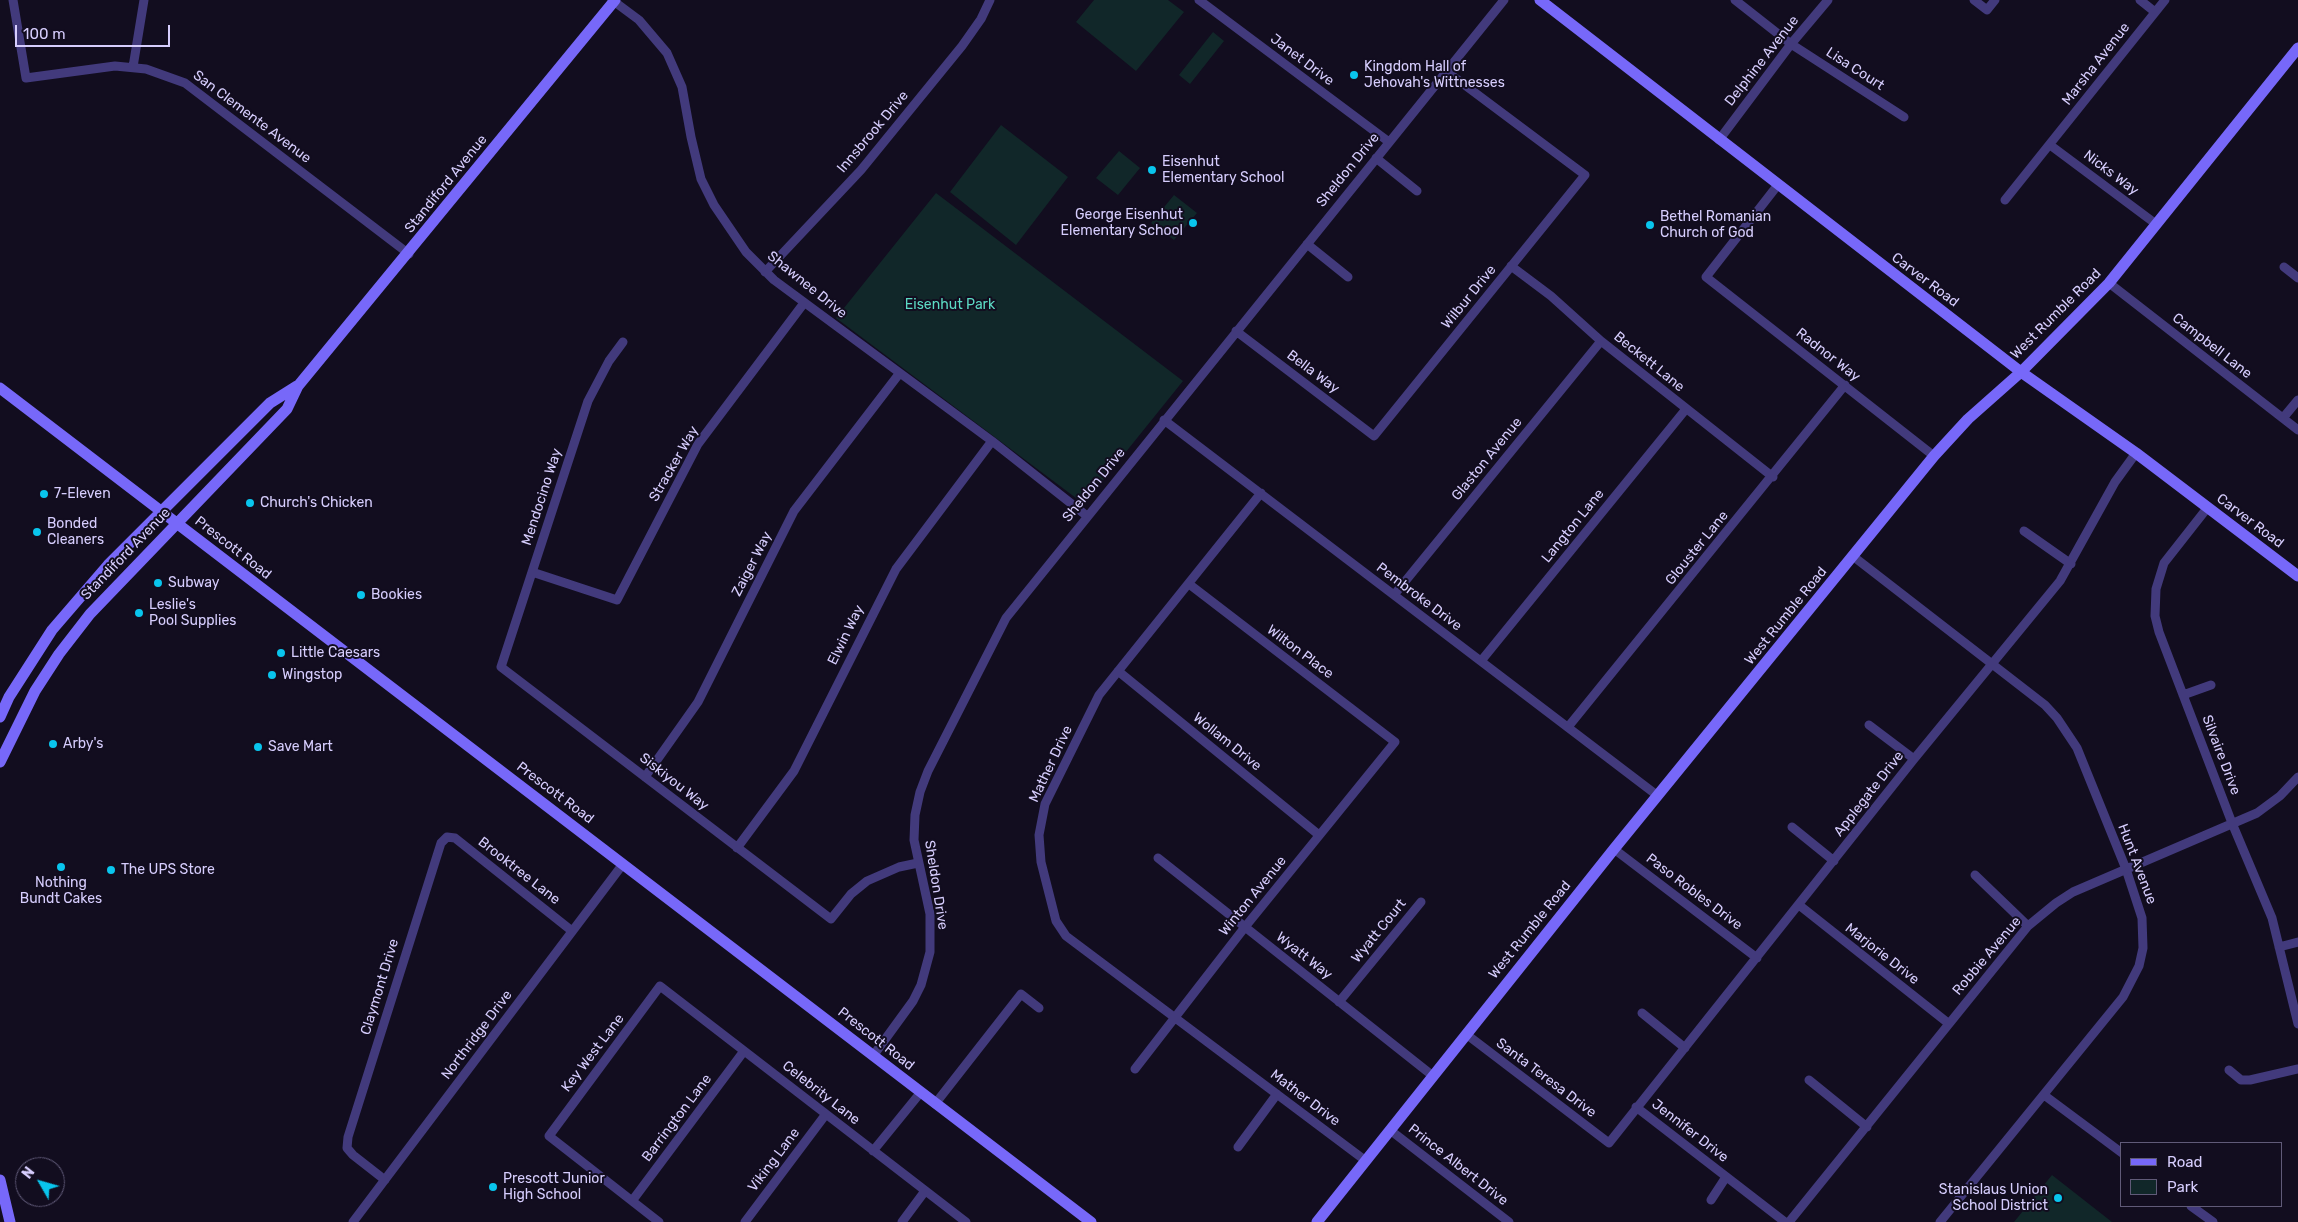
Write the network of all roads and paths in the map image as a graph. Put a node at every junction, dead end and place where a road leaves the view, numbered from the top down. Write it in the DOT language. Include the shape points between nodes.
graph roads {
  1 [pos="13,0"];
  2 [pos="144,0"];
  3 [pos="990,0"];
  4 [pos="1198,0"];
  5 [pos="1504,0"];
  6 [pos="1540,0"];
  7 [pos="1735,0"];
  8 [pos="1828,0"];
  9 [pos="1974,0"];
  10 [pos="1995,0"];
  11 [pos="2140,0"];
  12 [pos="2165,0"];
  13 [pos="613,1"];
  14 [pos="2156,12"];
  15 [pos="1791,44"];
  16 [pos="2298,48"];
  17 [pos="133,67"];
  18 [pos="1446,71"];
  19 [pos="1904,118"];
  20 [pos="1719,140"];
  21 [pos="1389,142"];
  22 [pos="2050,145"];
  23 [pos="1376,158"];
  24 [pos="1778,186"];
  25 [pos="1417,191"];
  26 [pos="2005,200"];
  27 [pos="2156,224"];
  28 [pos="1307,244"];
  29 [pos="409,254"];
  30 [pos="1511,266"];
  31 [pos="2284,267"];
  32 [pos="765,272"];
  33 [pos="1348,277"];
  34 [pos="2298,278"];
  35 [pos="2109,284"];
  36 [pos="804,303"];
  37 [pos="1236,331"];
  38 [pos="1601,341"];
  39 [pos="623,342"];
  40 [pos="2021,372"];
  41 [pos="899,374"];
  42 [pos="1845,385"];
  43 [pos="298,386"];
  44 [pos="0,388"];
  45 [pos="2298,400"];
  46 [pos="1686,409"];
  47 [pos="2283,418"];
  48 [pos="1164,420"];
  49 [pos="2298,430"];
  50 [pos="1374,436"];
  51 [pos="992,441"];
  52 [pos="2136,453"];
  53 [pos="1934,456"];
  54 [pos="1773,476"];
  55 [pos="1261,494"];
  56 [pos="2208,507"];
  57 [pos="161,512"];
  58 [pos="1086,516"];
  59 [pos="177,524"];
  60 [pos="2024,531"];
  61 [pos="1854,557"];
  62 [pos="2071,564"];
  63 [pos="532,572"];
  64 [pos="2298,576"];
  65 [pos="1189,584"];
  66 [pos="1394,595"];
  67 [pos="1481,661"];
  68 [pos="1993,664"];
  69 [pos="501,667"];
  70 [pos="1118,671"];
  71 [pos="2211,685"];
  72 [pos="2183,695"];
  73 [pos="0,717"];
  74 [pos="1869,724"];
  75 [pos="1568,728"];
  76 [pos="1395,742"];
  77 [pos="1914,759"];
  78 [pos="0,762"];
  79 [pos="2298,776"];
  80 [pos="645,777"];
  81 [pos="1658,796"];
  82 [pos="2232,823"];
  83 [pos="1792,827"];
  84 [pos="1319,835"];
  85 [pos="447,837"];
  86 [pos="737,848"];
  87 [pos="1614,849"];
  88 [pos="1158,858"];
  89 [pos="1834,860"];
  90 [pos="918,863"];
  91 [pos="623,864"];
  92 [pos="2126,869"];
  93 [pos="1975,875"];
  94 [pos="1421,902"];
  95 [pos="1800,905"];
  96 [pos="2028,926"];
  97 [pos="1245,927"];
  98 [pos="572,931"];
  99 [pos="2298,942"];
  100 [pos="2279,948"];
  101 [pos="1757,958"];
  102 [pos="660,986"];
  103 [pos="1339,1002"];
  104 [pos="1039,1008"];
  105 [pos="1642,1013"];
  106 [pos="1175,1016"];
  107 [pos="1948,1023"];
  108 [pos="2298,1024"];
  109 [pos="1466,1034"];
  110 [pos="1685,1048"];
  111 [pos="744,1052"];
  112 [pos="873,1056"];
  113 [pos="1135,1069"];
  114 [pos="2298,1069"];
  115 [pos="2230,1070"];
  116 [pos="1433,1076"];
  117 [pos="1809,1080"];
  118 [pos="921,1092"];
  119 [pos="1277,1094"];
  120 [pos="2044,1095"];
  121 [pos="935,1104"];
  122 [pos="1636,1107"];
  123 [pos="826,1114"];
  124 [pos="1867,1127"];
  125 [pos="1390,1130"];
  126 [pos="1609,1143"];
  127 [pos="1238,1147"];
  128 [pos="873,1151"];
  129 [pos="2120,1152"];
  130 [pos="1366,1160"];
  131 [pos="1726,1177"];
  132 [pos="0,1180"];
  133 [pos="385,1180"];
  134 [pos="924,1191"];
  135 [pos="1711,1200"];
  136 [pos="632,1201"];
  137 [pos="2192,1207"];
  138 [pos="10,1222"];
  139 [pos="353,1222"];
  140 [pos="659,1222"];
  141 [pos="744,1222"];
  142 [pos="902,1222"];
  143 [pos="966,1222"];
  144 [pos="1091,1222"];
  145 [pos="1318,1222"];
  146 [pos="1509,1222"];
  147 [pos="1785,1222"];
  148 [pos="1790,1222"];
  149 [pos="1940,1222"];
  150 [pos="2213,1222"];
  1 -- 17 [label="street, San Clemente Avenue" via="26,78 94,67"];
  2 -- 17 [label="street"];
  3 -- 32 [label="street, Innsbrook Drive" via="962,46 867,162"];
  4 -- 21 [label="street, Janet Drive"];
  5 -- 18 [label="street, Sheldon Drive"];
  6 -- 20 [label="main road, Carver Road"];
  7 -- 15 [label="street, Lisa Court"];
  8 -- 15 [label="street, Delphine Avenue"];
  9 -- 10 [label="street" via="1987,10"];
  11 -- 14 [label="street"];
  12 -- 14 [label="street, Marsha Avenue"];
  13 -- 29 [label="main road, Standiford Avenue"];
  13 -- 32 [label="street, Shawnee Drive" via="639,20 668,56 682,87 695,158 712,202 742,246"];
  14 -- 22 [label="street, Marsha Avenue"];
  15 -- 19 [label="street, Lisa Court"];
  15 -- 20 [label="street, Delphine Avenue"];
  16 -- 27 [label="main road, West Rumble Road"];
  17 -- 29 [label="street, San Clemente Avenue" via="166,75 203,95"];
  18 -- 21 [label="street, Sheldon Drive"];
  18 -- 30 [label="street, Wilbur Drive" via="1585,175"];
  20 -- 24 [label="main road, Carver Road"];
  21 -- 23 [label="street, Sheldon Drive"];
  22 -- 26 [label="street, Marsha Avenue"];
  22 -- 27 [label="street, Nicks Way"];
  23 -- 25 [label="street"];
  23 -- 28 [label="street, Sheldon Drive"];
  24 -- 40 [label="main road, Carver Road"];
  24 -- 42 [label="street, Radnor Way" via="1706,277"];
  27 -- 35 [label="main road, West Rumble Road"];
  28 -- 33 [label="street"];
  28 -- 37 [label="street, Sheldon Drive"];
  29 -- 43 [label="main road, Standiford Avenue"];
  30 -- 38 [label="street, Beckett Lane" via="1551,296"];
  30 -- 50 [label="street, Wilbur Drive"];
  31 -- 34 [label="street"];
  32 -- 36 [label="street, Shawnee Drive"];
  35 -- 40 [label="main road, West Rumble Road"];
  35 -- 47 [label="street, Campbell Lane"];
  36 -- 41 [label="street, Shawnee Drive"];
  36 -- 63 [label="street, Stracker Way" via="698,444 618,600"];
  37 -- 48 [label="street, Sheldon Drive"];
  37 -- 50 [label="street, Bella Way"];
  38 -- 46 [label="street, Beckett Lane"];
  38 -- 66 [label="street, Glaston Avenue"];
  39 -- 63 [label="street, Mendocino Way" via="609,360 588,401"];
  40 -- 52 [label="main road, Carver Road"];
  40 -- 53 [label="main road, West Rumble Road" via="1968,419"];
  41 -- 51 [label="street, Shawnee Drive"];
  41 -- 80 [label="street, Zaiger Way" via="794,511 698,702"];
  42 -- 53 [label="street, Radnor Way"];
  42 -- 54 [label="street, Glouster Lane"];
  43 -- 57 [label="main road, Standiford Avenue" via="270,403"];
  43 -- 59 [label="main road, Standiford Avenue" via="287,409"];
  44 -- 57 [label="main road, Prescott Road"];
  45 -- 47 [label="street"];
  46 -- 54 [label="street, Beckett Lane"];
  46 -- 67 [label="street, Langton Lane"];
  47 -- 49 [label="street, Campbell Lane"];
  48 -- 55 [label="street, Pembroke Drive"];
  48 -- 58 [label="street, Sheldon Drive"];
  51 -- 58 [label="street, Shawnee Drive"];
  51 -- 86 [label="street, Elwin Way" via="896,569 794,771"];
  52 -- 56 [label="main road, Carver Road"];
  52 -- 62 [label="street, Applegate Drive" via="2115,482"];
  53 -- 61 [label="main road, West Rumble Road"];
  54 -- 75 [label="street, Glouster Lane"];
  55 -- 65 [label="street, Mather Drive"];
  55 -- 66 [label="street, Pembroke Drive"];
  56 -- 64 [label="main road, Carver Road"];
  56 -- 72 [label="street, Silvaire Drive" via="2164,563 2156,589 2155,616 2159,632"];
  57 -- 59 [label="main road, Prescott Road"];
  57 -- 73 [label="main road, Standiford Avenue" via="108,565 52,630 9,697"];
  58 -- 90 [label="street, Sheldon Drive" via="1006,618 928,771 915,815 914,840"];
  59 -- 78 [label="main road, Standiford Avenue" via="117,584 67,642 35,691"];
  59 -- 91 [label="main road, Prescott Road"];
  60 -- 62 [label="street"];
  61 -- 68 [label="street, Hunt Avenue"];
  61 -- 81 [label="main road, West Rumble Road"];
  62 -- 68 [label="street, Applegate Drive"];
  63 -- 69 [label="street, Mendocino Way"];
  65 -- 70 [label="street, Mather Drive"];
  65 -- 76 [label="street, Wilton Place"];
  66 -- 67 [label="street, Pembroke Drive"];
  67 -- 75 [label="street, Pembroke Drive"];
  68 -- 77 [label="street, Applegate Drive"];
  68 -- 92 [label="street, Hunt Avenue" via="2045,705 2069,734"];
  69 -- 80 [label="street, Siskiyou Way"];
  70 -- 84 [label="street, Wollam Drive"];
  70 -- 106 [label="street, Mather Drive" via="1099,695 1045,804 1038,835 1041,862 1059,927 1066,936"];
  71 -- 72 [label="street"];
  72 -- 82 [label="street, Silvaire Drive"];
  74 -- 77 [label="street"];
  75 -- 81 [label="street, Pembroke Drive"];
  76 -- 84 [label="street, Winton Avenue"];
  77 -- 89 [label="street, Applegate Drive"];
  79 -- 82 [label="street, Robbie Avenue" via="2269,806"];
  80 -- 86 [label="street, Siskiyou Way"];
  81 -- 87 [label="main road, West Rumble Road"];
  82 -- 92 [label="street, Robbie Avenue"];
  82 -- 100 [label="street, Silvaire Drive" via="2272,918"];
  83 -- 89 [label="street"];
  84 -- 97 [label="street, Winton Avenue"];
  85 -- 98 [label="street, Brooktree Lane" via="460,842"];
  85 -- 133 [label="street, Claymont Drive" via="438,850 348,1137 347,1148 353,1155"];
  86 -- 90 [label="street, Siskiyou Way" via="831,919 851,894 867,882 899,867"];
  87 -- 101 [label="street, Paso Robles Drive"];
  87 -- 109 [label="main road, West Rumble Road"];
  88 -- 97 [label="street, Wyatt Way"];
  89 -- 95 [label="street, Applegate Drive"];
  90 -- 112 [label="street, Sheldon Drive" via="930,914 927,968 914,1001"];
  91 -- 98 [label="street, Northridge Drive"];
  91 -- 112 [label="main road, Prescott Road"];
  92 -- 96 [label="street, Robbie Avenue" via="2073,892"];
  92 -- 120 [label="street, Hunt Avenue" via="2142,918 2143,948 2139,966 2123,997"];
  93 -- 96 [label="street"];
  94 -- 103 [label="street, Wyatt Court"];
  95 -- 101 [label="street, Applegate Drive"];
  95 -- 107 [label="street, Marjorie Drive"];
  96 -- 107 [label="street, Robbie Avenue"];
  97 -- 103 [label="street, Wyatt Way"];
  97 -- 106 [label="street, Winton Avenue"];
  98 -- 133 [label="street, Northridge Drive"];
  99 -- 100 [label="street"];
  100 -- 108 [label="street, Silvaire Drive"];
  101 -- 110 [label="street, Applegate Drive"];
  102 -- 111 [label="street, Celebrity Lane"];
  102 -- 136 [label="street, Key West Lane" via="549,1136"];
  103 -- 116 [label="street, Wyatt Way"];
  104 -- 121 [label="street" via="1021,994"];
  105 -- 110 [label="street"];
  106 -- 113 [label="street, Winton Avenue"];
  106 -- 119 [label="street, Mather Drive"];
  107 -- 124 [label="street, Robbie Avenue"];
  109 -- 116 [label="main road, West Rumble Road"];
  109 -- 126 [label="street, Santa Teresa Drive"];
  110 -- 122 [label="street, Applegate Drive"];
  111 -- 123 [label="street, Celebrity Lane"];
  111 -- 136 [label="street, Barrington Lane"];
  112 -- 118 [label="main road, Prescott Road"];
  114 -- 115 [label="street" via="2250,1080 2241,1080"];
  116 -- 125 [label="main road, West Rumble Road"];
  117 -- 124 [label="street"];
  118 -- 121 [label="main road, Prescott Road"];
  118 -- 128 [label="street"];
  119 -- 127 [label="street"];
  119 -- 130 [label="street, Mather Drive"];
  120 -- 129 [label="street"];
  120 -- 149 [label="street, Hunt Avenue"];
  121 -- 144 [label="main road, Prescott Road"];
  122 -- 126 [label="street, Applegate Drive"];
  122 -- 131 [label="street, Jennifer Drive"];
  123 -- 128 [label="street, Celebrity Lane"];
  123 -- 141 [label="street, Viking Lane"];
  124 -- 148 [label="street, Robbie Avenue"];
  125 -- 130 [label="main road, West Rumble Road"];
  125 -- 146 [label="street, Prince Albert Drive"];
  128 -- 134 [label="street, Celebrity Lane"];
  130 -- 145 [label="main road, West Rumble Road"];
  131 -- 135 [label="street, Jennifer Drive"];
  131 -- 147 [label="street, Jennifer Drive"];
  132 -- 138 [label="main road"];
  133 -- 139 [label="street, Northridge Drive"];
  134 -- 142 [label="street"];
  134 -- 143 [label="street, Celebrity Lane"];
  136 -- 140 [label="street"];
  137 -- 150 [label="street"];
}
